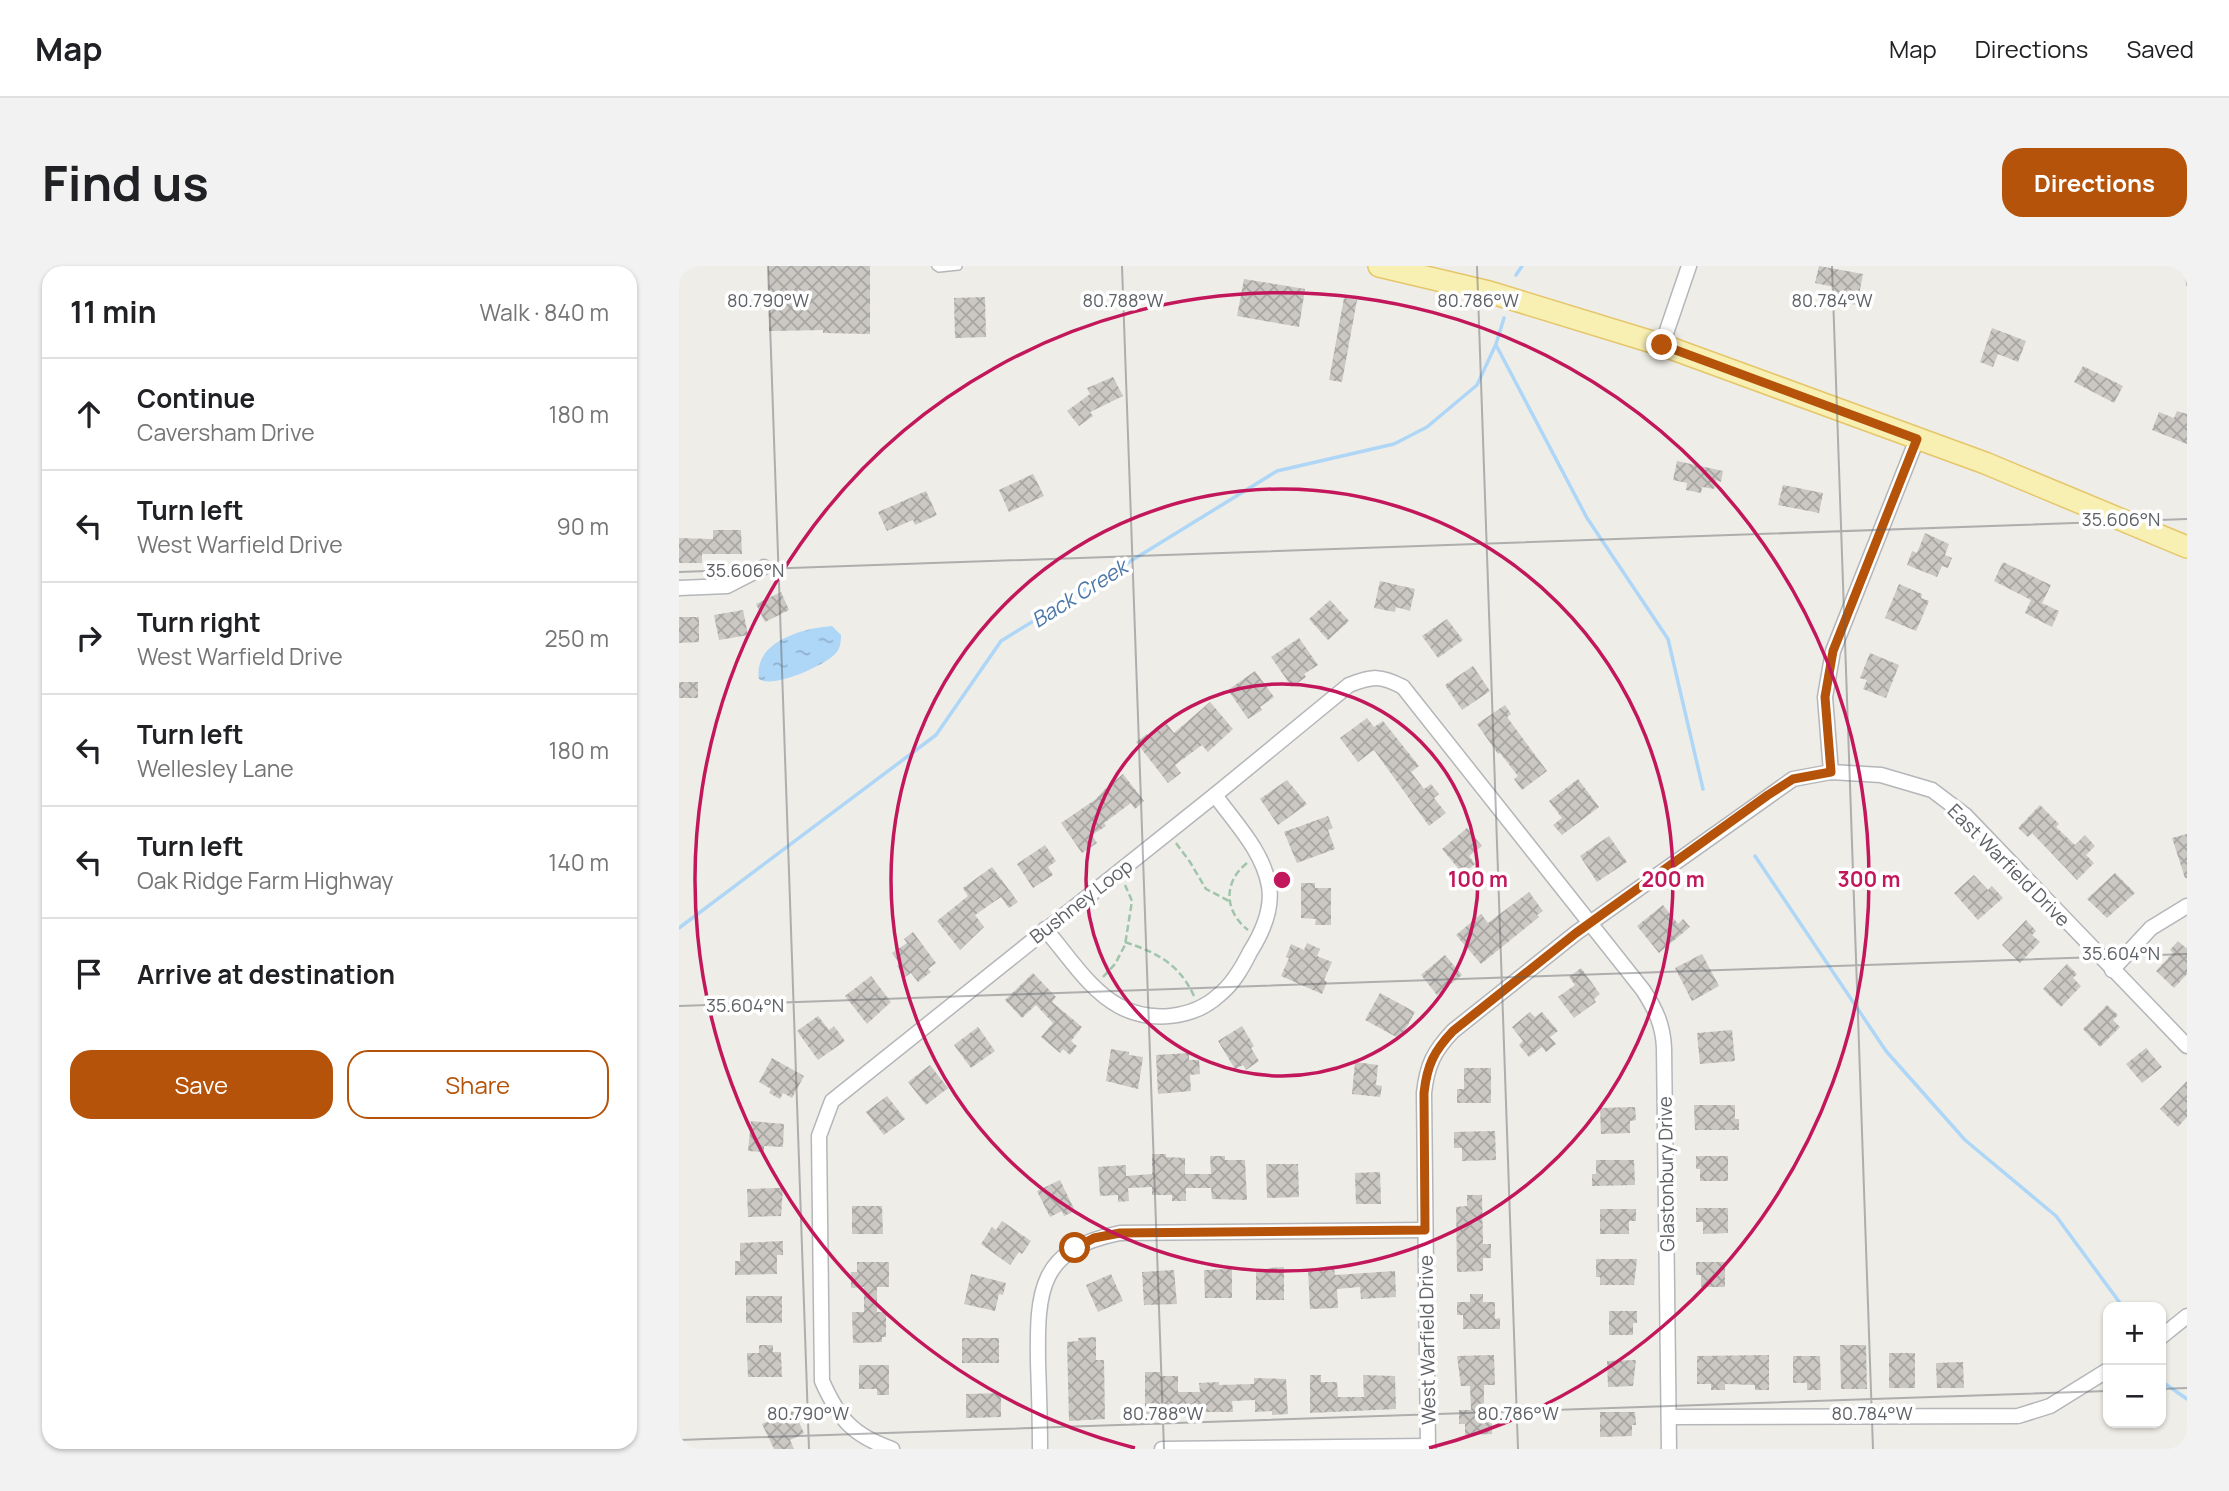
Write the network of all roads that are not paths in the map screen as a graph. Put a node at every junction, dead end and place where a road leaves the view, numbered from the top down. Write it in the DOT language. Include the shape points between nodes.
graph roads {
  1 [pos="936,266"];
  2 [pos="958,266"];
  3 [pos="1380,266"];
  4 [pos="1689,266"];
  5 [pos="1662,345"];
  6 [pos="1917,439"];
  7 [pos="2187,547"];
  8 [pos="764,567"];
  9 [pos="679,589"];
  10 [pos="1831,772"];
  11 [pos="1215,795"];
  12 [pos="2187,906"];
  13 [pos="1590,923"];
  14 [pos="1045,929"];
  15 [pos="2112,970"];
  16 [pos="2187,1046"];
  17 [pos="1425,1230"];
  18 [pos="2187,1316"];
  19 [pos="2166,1333"];
  20 [pos="2103,1373"];
  21 [pos="1669,1417"];
  22 [pos="1428,1448"];
  23 [pos="892,1449"];
  24 [pos="1040,1449"];
  25 [pos="1162,1449"];
  26 [pos="1669,1449"];
  1 -- 2 [label="lane"];
  3 -- 5 [label="main road" via="1489,292"];
  4 -- 5 [label="street"];
  5 -- 6 [label="main road"];
  6 -- 7 [label="main road"];
  6 -- 10 [label="street" via="1833,651 1825,697"];
  8 -- 9 [label="street" via="727,586"];
  10 -- 13 [label="street, West Warfield Drive" via="1784,784"];
  10 -- 15 [label="street, East Warfield Drive" via="1881,775 1932,790 1965,815"];
  11 -- 13 [label="street, Bushney Loop" via="1349,685 1384,677 1403,687"];
  11 -- 14 [label="street, Bushney Loop"];
  11 -- 14 [label="street" via="1256,851 1269,888 1265,924 1238,974 1220,995 1203,1007 1178,1015 1152,1017 1132,1012 1100,993"];
  12 -- 15 [label="street" via="2151,928"];
  13 -- 17 [label="street, West Warfield Drive" via="1437,1048 1426,1073 1424,1093"];
  13 -- 21 [label="street, Glastonbury Drive" via="1643,990 1663,1029"];
  14 -- 23 [label="street, Bushney Loop" via="832,1101 819,1136 823,1381 849,1427"];
  15 -- 16 [label="street, East Warfield Drive"];
  17 -- 22 [label="street, West Warfield Drive"];
  17 -- 24 [label="street" via="1120,1233 1075,1248 1056,1263 1038,1304"];
  18 -- 19 [label="street"];
  20 -- 21 [label="street" via="2050,1406 2018,1416"];
  21 -- 26 [label="street, Glastonbury Drive"];
  22 -- 25 [label="street"];
}
